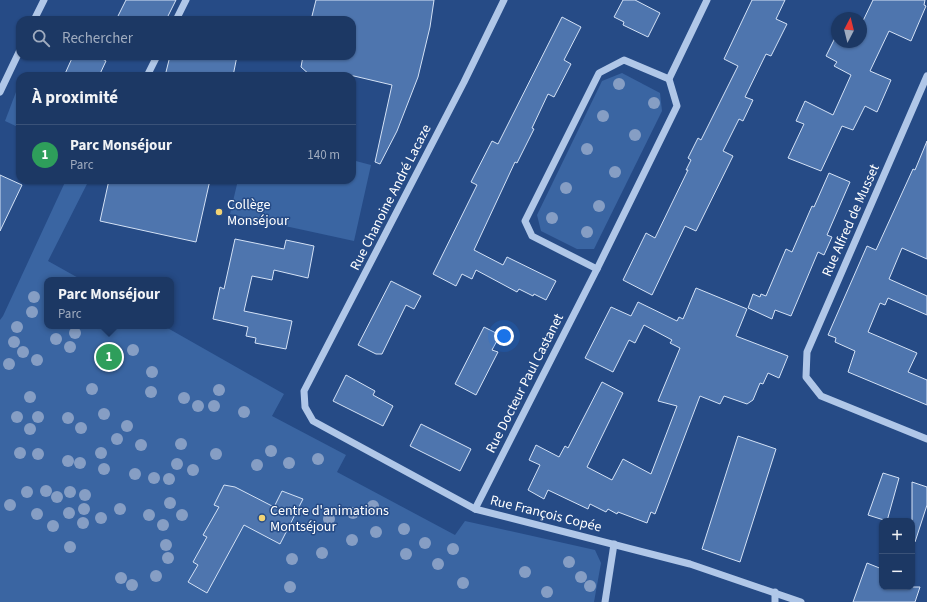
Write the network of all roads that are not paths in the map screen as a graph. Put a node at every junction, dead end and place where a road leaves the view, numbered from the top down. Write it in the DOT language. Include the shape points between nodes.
graph roads {
  1 [pos="44,0"];
  2 [pos="186,0"];
  3 [pos="504,0"];
  4 [pos="707,0"];
  5 [pos="36,16"];
  6 [pos="178,16"];
  7 [pos="16,58"];
  8 [pos="155,60"];
  9 [pos="149,72"];
  10 [pos="927,76"];
  11 [pos="669,79"];
  12 [pos="0,92"];
  13 [pos="597,269"];
  14 [pos="305,407"];
  15 [pos="927,439"];
  16 [pos="475,508"];
  17 [pos="614,544"];
  18 [pos="775,592"];
  19 [pos="604,602"];
  20 [pos="775,602"];
  21 [pos="801,602"];
  1 -- 5 [label="street"];
  2 -- 6 [label="street"];
  3 -- 14 [label="street, Rue Chanoine André Lacaze" via="304,392"];
  4 -- 11 [label="street"];
  7 -- 12 [label="street"];
  8 -- 9 [label="street"];
  10 -- 15 [label="street, Rue Alfred de Musset" via="807,352 806,377 822,396"];
  11 -- 13 [label="street, Rue Docteur Paul Castanet" via="677,106"];
  11 -- 13 [label="street" via="624,60 599,72 525,221 532,236"];
  13 -- 16 [label="street, Rue Docteur Paul Castanet"];
  14 -- 16 [label="street, Rue François Copée" via="313,421"];
  16 -- 17 [label="street, Rue François Copée"];
  17 -- 18 [label="street, Rue François Copée" via="690,564"];
  17 -- 19 [label="street"];
  18 -- 20 [label="street"];
  18 -- 21 [label="street, Rue François Copée"];
}
